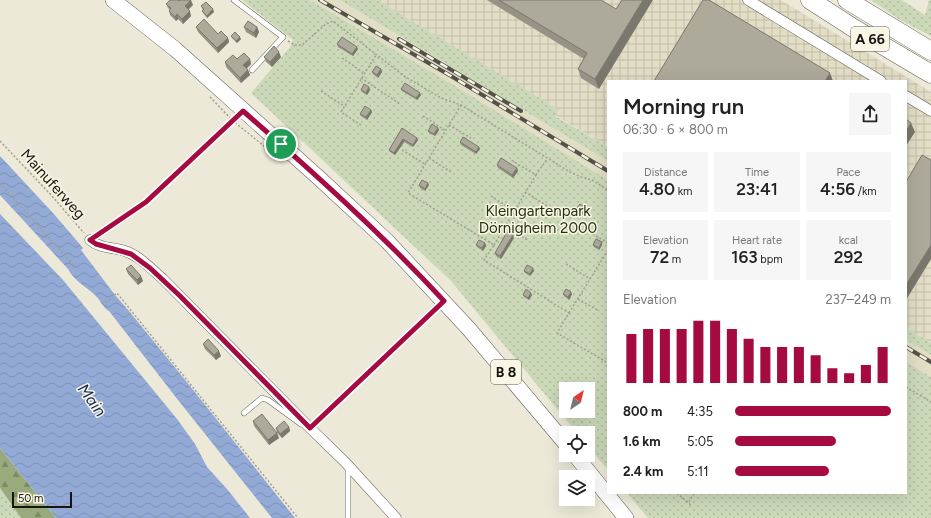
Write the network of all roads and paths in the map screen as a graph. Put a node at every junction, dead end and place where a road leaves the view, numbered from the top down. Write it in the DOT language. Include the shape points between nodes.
graph roads {
  1 [pos="113,0"];
  2 [pos="129,0"];
  3 [pos="234,0"];
  4 [pos="748,0"];
  5 [pos="810,0"];
  6 [pos="847,0"];
  7 [pos="283,37"];
  8 [pos="931,51"];
  9 [pos="376,55"];
  10 [pos="342,58"];
  11 [pos="252,70"];
  12 [pos="364,73"];
  13 [pos="931,74"];
  14 [pos="361,78"];
  15 [pos="879,80"];
  16 [pos="321,91"];
  17 [pos="209,95"];
  18 [pos="907,97"];
  19 [pos="400,104"];
  20 [pos="460,105"];
  21 [pos="344,106"];
  22 [pos="931,111"];
  23 [pos="238,116"];
  24 [pos="423,116"];
  25 [pos="361,125"];
  26 [pos="449,125"];
  27 [pos="446,131"];
  28 [pos="471,138"];
  29 [pos="0,142"];
  30 [pos="402,150"];
  31 [pos="277,156"];
  32 [pos="429,158"];
  33 [pos="547,158"];
  34 [pos="511,160"];
  35 [pos="425,164"];
  36 [pos="451,172"];
  37 [pos="536,175"];
  38 [pos="0,183"];
  39 [pos="607,189"];
  40 [pos="525,192"];
  41 [pos="491,196"];
  42 [pos="549,207"];
  43 [pos="514,210"];
  44 [pos="505,226"];
  45 [pos="589,232"];
  46 [pos="90,240"];
  47 [pos="527,240"];
  48 [pos="607,242"];
  49 [pos="494,244"];
  50 [pos="607,252"];
  51 [pos="566,264"];
  52 [pos="76,268"];
  53 [pos="590,279"];
  54 [pos="578,299"];
  55 [pos="444,301"];
  56 [pos="101,303"];
  57 [pos="599,311"];
  58 [pos="569,312"];
  59 [pos="607,362"];
  60 [pos="907,387"];
  61 [pos="931,402"];
  62 [pos="244,413"];
  63 [pos="563,426"];
  64 [pos="310,428"];
  65 [pos="559,436"];
  66 [pos="581,462"];
  67 [pos="593,462"];
  68 [pos="348,464"];
  69 [pos="607,480"];
  70 [pos="619,494"];
  71 [pos="678,494"];
  72 [pos="693,494"];
  73 [pos="689,502"];
  74 [pos="692,506"];
  75 [pos="298,518"];
  76 [pos="348,518"];
  77 [pos="396,518"];
  78 [pos="626,518"];
  79 [pos="638,518"];
  1 -- 23 [label="main road, B 8" via="175,49"];
  2 -- 63 [label="main road, B 8" via="288,137 394,235 475,322"];
  3 -- 7 [label="lane"];
  4 -- 15 [label="street"];
  5 -- 13 [label="highway, A 66" via="854,30"];
  6 -- 8 [label="highway, A 66"];
  7 -- 9 [label="path" via="295,45 302,45 333,21"];
  7 -- 11 [label="lane"];
  9 -- 12 [label="path"];
  9 -- 20 [label="path" via="404,76 441,98"];
  10 -- 12 [label="path"];
  12 -- 14 [label="path"];
  14 -- 19 [label="path"];
  14 -- 21 [label="path"];
  16 -- 21 [label="path"];
  17 -- 23 [label="path"];
  18 -- 22 [label="street"];
  20 -- 26 [label="path"];
  20 -- 33 [label="path"];
  21 -- 25 [label="path" via="341,112"];
  23 -- 31 [label="path"];
  23 -- 46 [label="path" via="146,202"];
  23 -- 55 [label="main road, B 8" via="351,207"];
  24 -- 27 [label="path"];
  26 -- 27 [label="path"];
  26 -- 28 [label="path"];
  27 -- 32 [label="path"];
  29 -- 46 [label="path, Mainuferweg"];
  30 -- 35 [label="path"];
  32 -- 35 [label="path"];
  32 -- 36 [label="path"];
  33 -- 37 [label="path"];
  33 -- 39 [label="path"];
  34 -- 37 [label="path"];
  35 -- 49 [label="path" via="408,193"];
  37 -- 40 [label="path"];
  38 -- 52 [label="path"];
  40 -- 42 [label="path"];
  40 -- 43 [label="path"];
  41 -- 43 [label="path"];
  43 -- 44 [label="path"];
  44 -- 47 [label="path"];
  44 -- 49 [label="path"];
  45 -- 48 [label="path"];
  46 -- 64 [label="street" via="131,254 150,268"];
  49 -- 58 [label="path" via="484,260"];
  50 -- 53 [label="path"];
  51 -- 53 [label="path"];
  53 -- 54 [label="path"];
  54 -- 57 [label="path"];
  54 -- 58 [label="path"];
  55 -- 64 [label="lane"];
  55 -- 65 [label="main road, B 8"];
  56 -- 75 [label="path" via="108,301 117,293"];
  58 -- 59 [label="path" via="557,333"];
  60 -- 61 [label="path"];
  62 -- 64 [label="lane" via="262,398"];
  64 -- 68 [label="street"];
  66 -- 78 [label="main road"];
  67 -- 69 [label="main road"];
  68 -- 76 [label="lane"];
  68 -- 77 [label="street"];
  70 -- 79 [label="main road"];
  71 -- 73 [label="path"];
  72 -- 73 [label="path"];
  73 -- 74 [label="path"];
}
